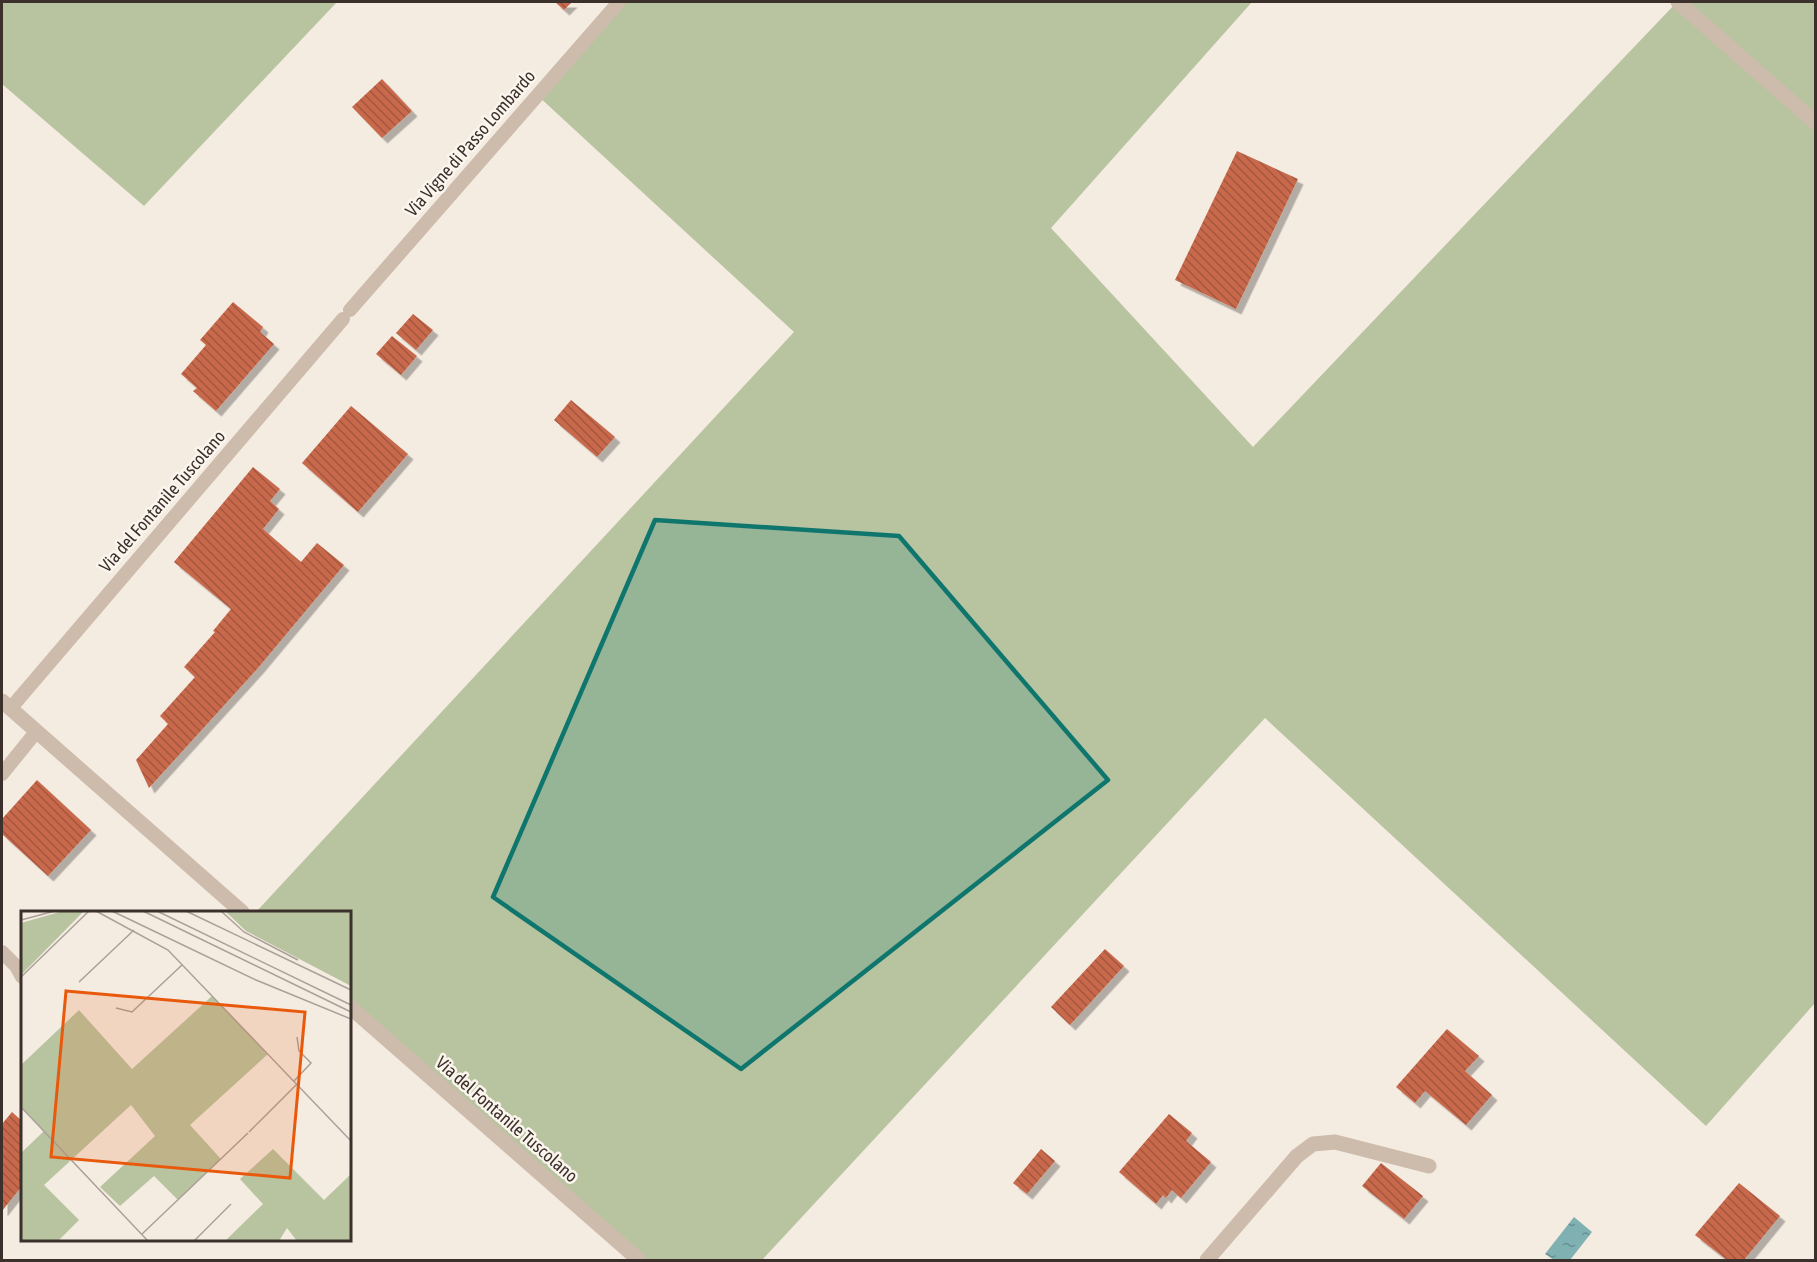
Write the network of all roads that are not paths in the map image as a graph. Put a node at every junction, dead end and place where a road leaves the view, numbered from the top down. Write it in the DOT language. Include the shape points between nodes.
graph roads {
  1 [pos="619,2"];
  2 [pos="1678,2"];
  3 [pos="1815,123"];
  4 [pos="346,314"];
  5 [pos="6,705"];
  6 [pos="36,732"];
  7 [pos="2,774"];
  8 [pos="241,911"];
  9 [pos="2,952"];
  10 [pos="21,975"];
  11 [pos="351,1008"];
  12 [pos="1429,1166"];
  13 [pos="639,1260"];
  14 [pos="1207,1260"];
  1 -- 4 [label="lane, Via Vigne di Passo Lombardo"];
  2 -- 3 [label="street"];
  4 -- 5 [label="lane, Via del Fontanile Tuscolano"];
  5 -- 6 [label="street, Via del Fontanile Tuscolano"];
  6 -- 7 [label="lane"];
  6 -- 8 [label="street, Via del Fontanile Tuscolano"];
  9 -- 10 [label="lane"];
  11 -- 13 [label="street, Via del Fontanile Tuscolano"];
  12 -- 14 [label="street" via="1335,1142 1313,1144 1297,1155"];
}
